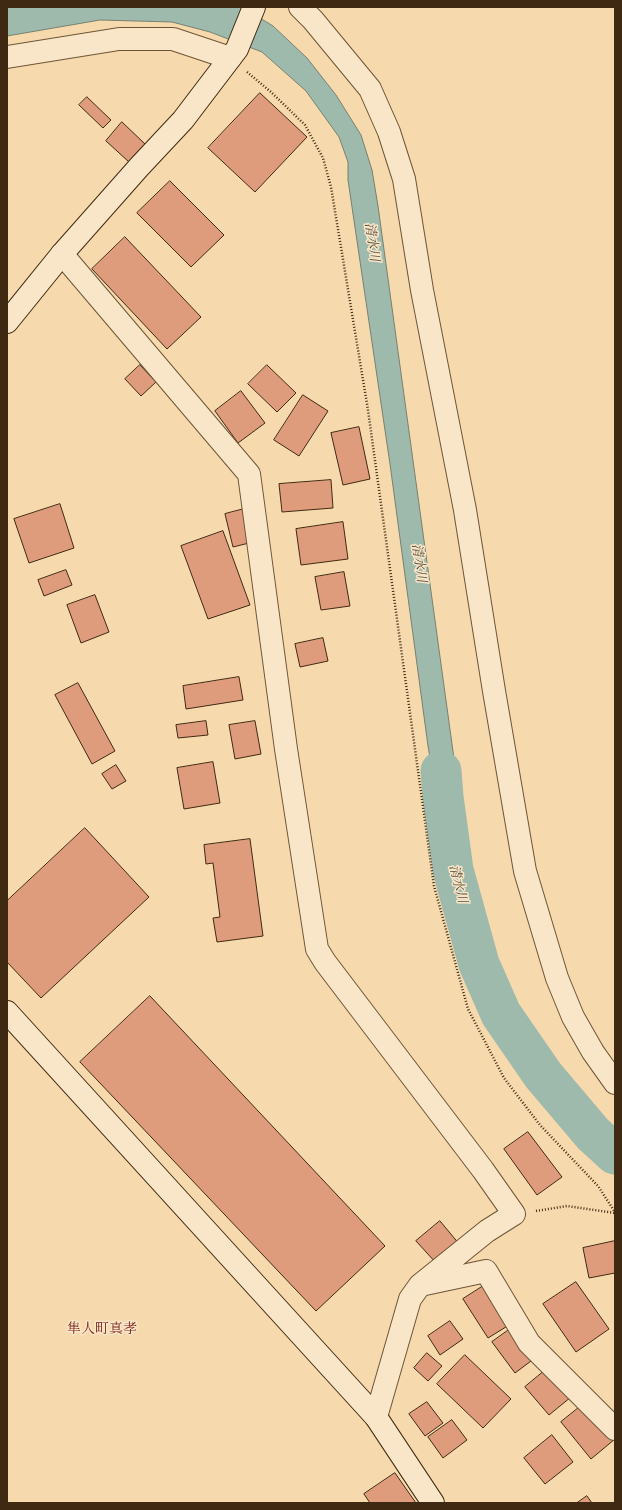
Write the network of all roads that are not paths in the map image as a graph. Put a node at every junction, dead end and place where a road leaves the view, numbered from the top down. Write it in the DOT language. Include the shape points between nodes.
graph roads {
  1 [pos="254,7"];
  2 [pos="300,7"];
  3 [pos="233,53"];
  4 [pos="7,57"];
  5 [pos="62,254"];
  6 [pos="7,322"];
  7 [pos="7,1012"];
  8 [pos="615,1083"];
  9 [pos="420,1285"];
  10 [pos="376,1417"];
  11 [pos="615,1428"];
  12 [pos="433,1503"];
  1 -- 3 [label="street"];
  2 -- 8 [label="street" via="370,89 389,132 404,179 422,290 465,510 526,871 558,978 573,1017"];
  3 -- 4 [label="street" via="173,39 119,39"];
  3 -- 5 [label="street" via="183,120"];
  5 -- 6 [label="street"];
  5 -- 9 [label="street" via="248,474 317,949 514,1214 487,1231"];
  7 -- 10 [label="street"];
  9 -- 10 [label="street" via="410,1299"];
  9 -- 11 [label="street" via="486,1270 529,1343"];
  10 -- 12 [label="street"];
}
